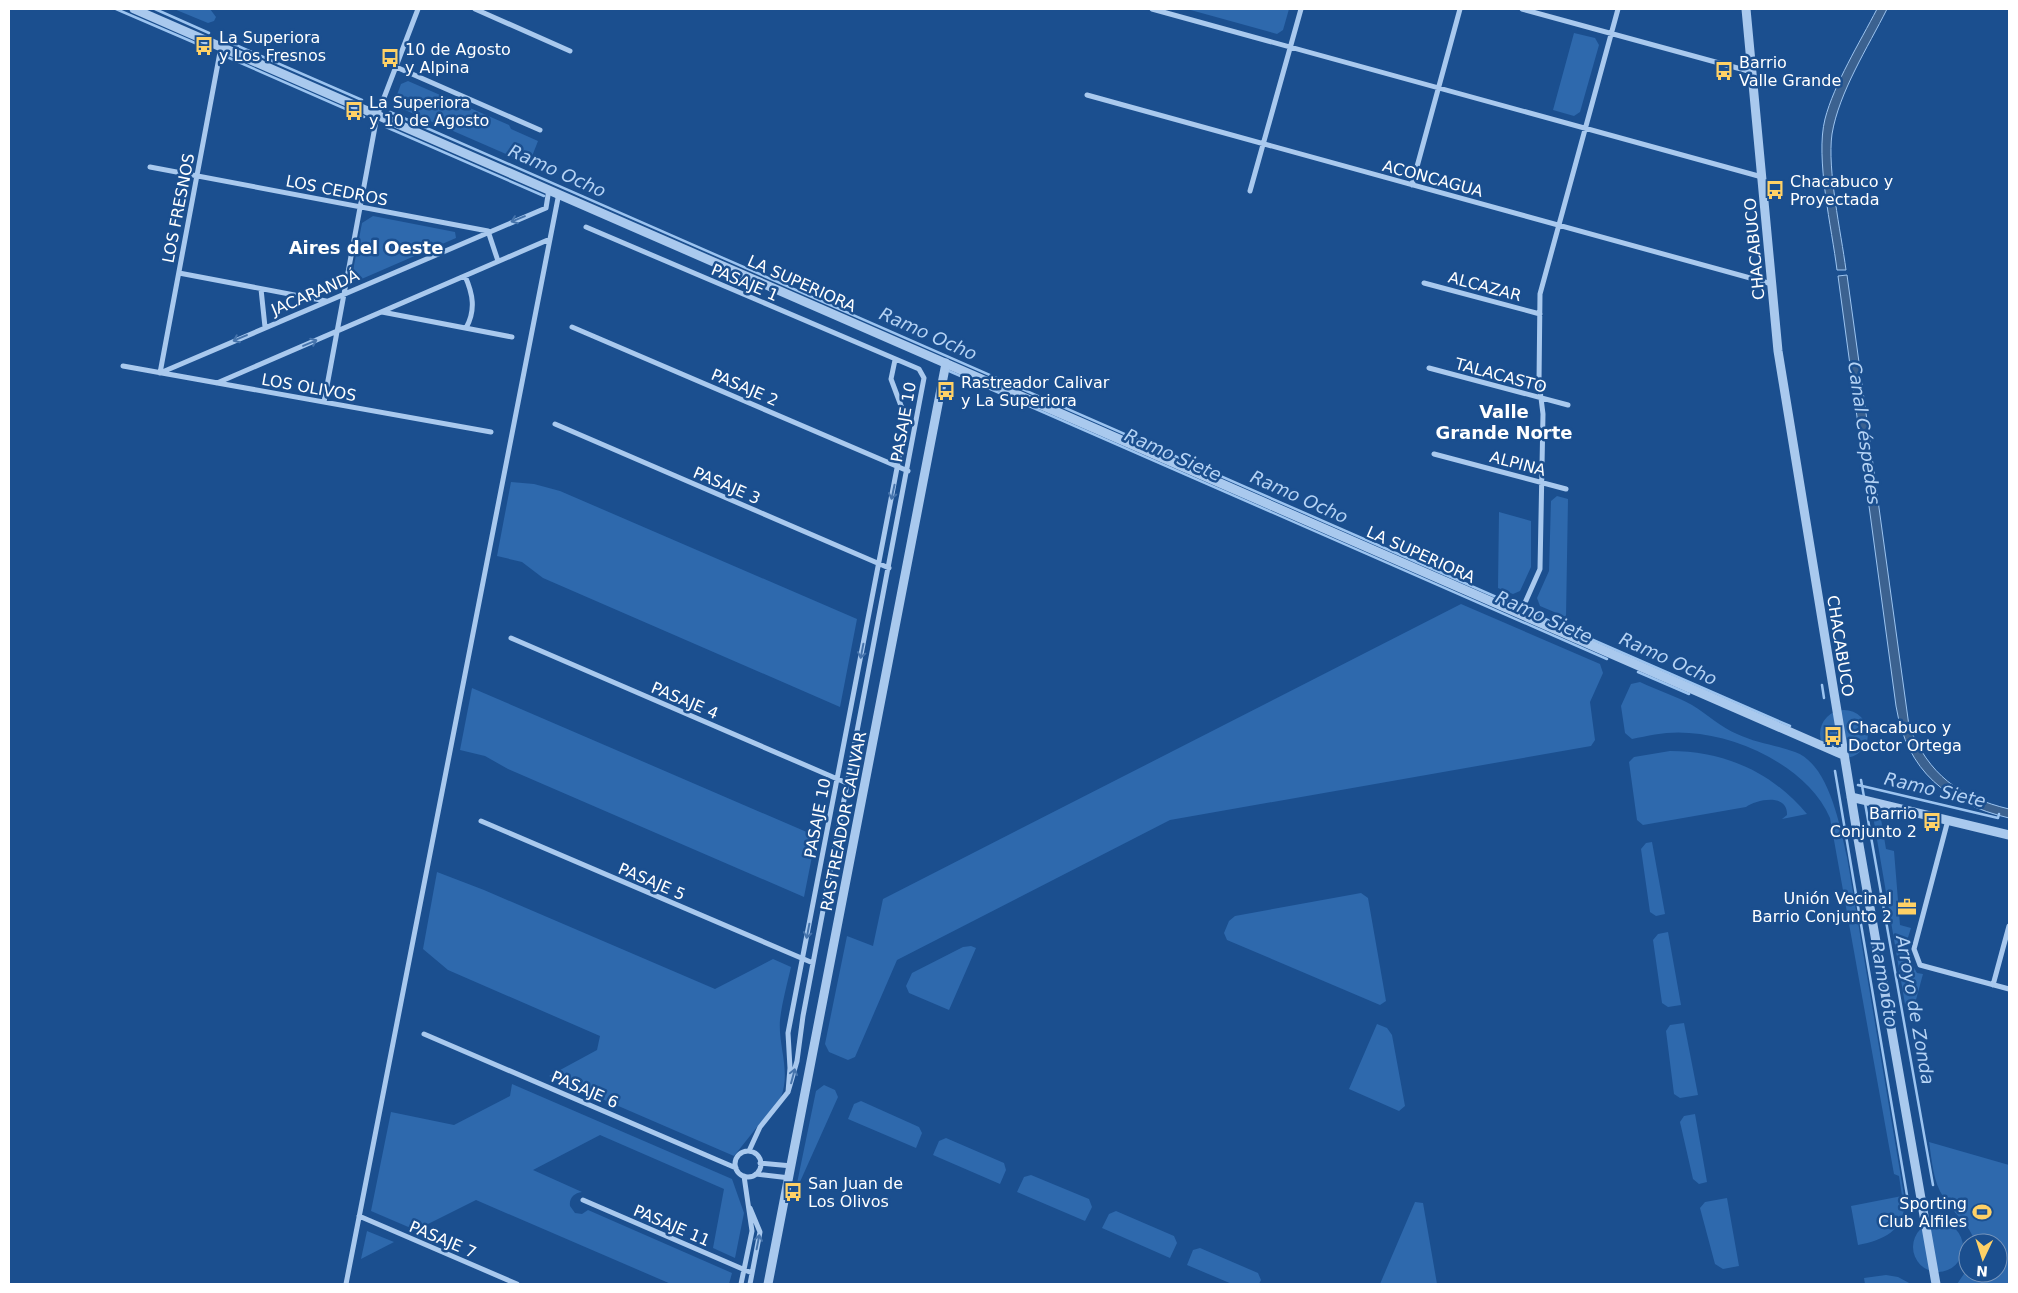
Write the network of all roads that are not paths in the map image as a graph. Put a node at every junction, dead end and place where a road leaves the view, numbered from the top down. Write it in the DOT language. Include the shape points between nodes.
graph roads {
  1 [pos="134,9"];
  2 [pos="418,9"];
  3 [pos="474,9"];
  4 [pos="1152,9"];
  5 [pos="1301,9"];
  6 [pos="1460,9"];
  7 [pos="1522,9"];
  8 [pos="1618,9"];
  9 [pos="1746,9"];
  10 [pos="1612,34"];
  11 [pos="221,47"];
  12 [pos="1290,47"];
  13 [pos="570,50"];
  14 [pos="396,67"];
  15 [pos="1752,72"];
  16 [pos="1438,88"];
  17 [pos="1087,95"];
  18 [pos="377,116"];
  19 [pos="1585,128"];
  20 [pos="540,130"];
  21 [pos="1263,144"];
  22 [pos="150,168"];
  23 [pos="197,176"];
  24 [pos="1762,177"];
  25 [pos="1412,185"];
  26 [pos="549,188"];
  27 [pos="1250,191"];
  28 [pos="559,193"];
  29 [pos="358,207"];
  30 [pos="1558,225"];
  31 [pos="586,227"];
  32 [pos="488,231"];
  33 [pos="550,240"];
  34 [pos="498,261"];
  35 [pos="179,273"];
  36 [pos="465,276"];
  37 [pos="1424,283"];
  38 [pos="1772,284"];
  39 [pos="261,289"];
  40 [pos="343,294"];
  41 [pos="326,301"];
  42 [pos="382,312"];
  43 [pos="1540,314"];
  44 [pos="266,327"];
  45 [pos="572,327"];
  46 [pos="466,328"];
  47 [pos="337,331"];
  48 [pos="512,336"];
  49 [pos="895,360"];
  50 [pos="946,363"];
  51 [pos="123,366"];
  52 [pos="1429,368"];
  53 [pos="160,373"];
  54 [pos="217,383"];
  55 [pos="1541,398"];
  56 [pos="324,402"];
  57 [pos="1568,405"];
  58 [pos="555,424"];
  59 [pos="492,432"];
  60 [pos="1434,454"];
  61 [pos="898,466"];
  62 [pos="908,471"];
  63 [pos="1542,483"];
  64 [pos="1566,489"];
  65 [pos="878,564"];
  66 [pos="889,568"];
  67 [pos="1520,614"];
  68 [pos="511,638"];
  69 [pos="1844,755"];
  70 [pos="838,780"];
  71 [pos="849,784"];
  72 [pos="1855,798"];
  73 [pos="1948,820"];
  74 [pos="481,821"];
  75 [pos="2009,834"];
  76 [pos="2009,926"];
  77 [pos="802,959"];
  78 [pos="813,963"];
  79 [pos="1994,985"];
  80 [pos="2009,989"];
  81 [pos="424,1034"];
  82 [pos="788,1092"];
  83 [pos="750,1152"];
  84 [pos="760,1163"];
  85 [pos="792,1166"];
  86 [pos="736,1168"];
  87 [pos="756,1174"];
  88 [pos="744,1176"];
  89 [pos="790,1178"];
  90 [pos="583,1200"];
  91 [pos="748,1203"];
  92 [pos="359,1216"];
  93 [pos="744,1270"];
  94 [pos="752,1273"];
  95 [pos="346,1284"];
  96 [pos="517,1284"];
  97 [pos="741,1284"];
  98 [pos="750,1284"];
  99 [pos="768,1284"];
  100 [pos="1936,1284"];
  1 -- 11 [label="street, LA SUPERIORA"];
  2 -- 14 [label="street"];
  3 -- 13 [label="street"];
  4 -- 12 [label="street"];
  5 -- 12 [label="street"];
  6 -- 16 [label="street"];
  7 -- 10 [label="street"];
  8 -- 10 [label="street"];
  9 -- 15 [label="street, CHACABUCO"];
  10 -- 15 [label="street"];
  10 -- 19 [label="street"];
  11 -- 18 [label="street, LA SUPERIORA"];
  11 -- 23 [label="street, LOS FRESNOS"];
  12 -- 16 [label="street"];
  12 -- 21 [label="street"];
  14 -- 18 [label="street"];
  14 -- 20 [label="street"];
  15 -- 24 [label="street, CHACABUCO"];
  16 -- 19 [label="street"];
  16 -- 25 [label="street"];
  17 -- 21 [label="street, ACONCAGUA"];
  18 -- 26 [label="street, LA SUPERIORA"];
  18 -- 29 [label="street"];
  19 -- 24 [label="street"];
  19 -- 30 [label="street"];
  21 -- 25 [label="street, ACONCAGUA"];
  21 -- 27 [label="street"];
  22 -- 23 [label="street, LOS CEDROS"];
  23 -- 29 [label="street, LOS CEDROS"];
  23 -- 35 [label="street, LOS FRESNOS"];
  24 -- 38 [label="street, CHACABUCO"];
  25 -- 30 [label="street, ACONCAGUA"];
  26 -- 28 [label="street, LA SUPERIORA"];
  26 -- 32 [label="street, JACARANDÁ, one-way" via="546,208"];
  28 -- 33 [label="street"];
  28 -- 50 [label="street, LA SUPERIORA"];
  29 -- 32 [label="street, LOS CEDROS"];
  29 -- 40 [label="street"];
  30 -- 38 [label="street, ACONCAGUA"];
  30 -- 43 [label="street" via="1540,294"];
  31 -- 49 [label="street, PASAJE 1"];
  32 -- 34 [label="street"];
  32 -- 40 [label="street, JACARANDÁ"];
  33 -- 34 [label="street"];
  33 -- 92 [label="street"];
  34 -- 36 [label="street"];
  35 -- 39 [label="street"];
  35 -- 53 [label="street, LOS FRESNOS"];
  36 -- 42 [label="street"];
  36 -- 46 [label="street" via="473,299 471,318"];
  37 -- 43 [label="street, ALCAZAR"];
  38 -- 69 [label="street, CHACABUCO" via="1778,351"];
  39 -- 41 [label="street"];
  39 -- 44 [label="street"];
  40 -- 41 [label="street, JACARANDÁ"];
  40 -- 47 [label="street"];
  41 -- 44 [label="street, JACARANDÁ"];
  42 -- 46 [label="street"];
  42 -- 47 [label="street"];
  43 -- 55 [label="street"];
  44 -- 53 [label="street, JACARANDÁ, one-way"];
  45 -- 61 [label="street, PASAJE 2"];
  46 -- 48 [label="street"];
  54 -- 47 [label="street, one-way"];
  47 -- 56 [label="street"];
  49 -- 61 [label="street, PASAJE 10" via="891,379 906,419"];
  49 -- 62 [label="street, PASAJE 10" via="919,369 924,378"];
  50 -- 67 [label="street, LA SUPERIORA"];
  50 -- 85 [label="street, RASTREADOR CALIVAR"];
  51 -- 53 [label="street, LOS OLIVOS"];
  52 -- 55 [label="street, TALACASTO"];
  53 -- 54 [label="street, LOS OLIVOS"];
  54 -- 56 [label="street, LOS OLIVOS"];
  55 -- 57 [label="street, TALACASTO"];
  55 -- 63 [label="street"];
  56 -- 59 [label="street, LOS OLIVOS"];
  58 -- 65 [label="street, PASAJE 3"];
  60 -- 63 [label="street, ALPINA"];
  61 -- 62 [label="street, PASAJE 2"];
  61 -- 65 [label="street, PASAJE 10, one-way"];
  62 -- 66 [label="street, PASAJE 10"];
  63 -- 64 [label="street, ALPINA"];
  63 -- 67 [label="street" via="1540,568"];
  65 -- 66 [label="street, PASAJE 3"];
  65 -- 70 [label="street, PASAJE 10, one-way"];
  66 -- 71 [label="street, PASAJE 10"];
  67 -- 69 [label="street, LA SUPERIORA"];
  68 -- 70 [label="street, PASAJE 4"];
  69 -- 72 [label="street, CHACABUCO"];
  70 -- 71 [label="street, PASAJE 4"];
  70 -- 77 [label="street, PASAJE 10, one-way"];
  71 -- 78 [label="street, PASAJE 10"];
  72 -- 73 [label="street"];
  72 -- 100 [label="street, CHACABUCO"];
  73 -- 75 [label="street"];
  73 -- 79 [label="street" via="1914,949 1920,964"];
  74 -- 77 [label="street, PASAJE 5"];
  76 -- 79 [label="street"];
  77 -- 78 [label="street, PASAJE 5"];
  77 -- 82 [label="street, PASAJE 10" via="788,1033"];
  82 -- 78 [label="street, PASAJE 10, one-way"];
  79 -- 80 [label="street"];
  81 -- 86 [label="street, PASAJE 6"];
  82 -- 83 [label="street, PASAJE 10" via="760,1127"];
  83 -- 84 [label="street" via="757,1155"];
  83 -- 86 [label="street" via="738,1156"];
  84 -- 85 [label="street"];
  84 -- 87 [label="street"];
  85 -- 89 [label="street, RASTREADOR CALIVAR"];
  86 -- 88 [label="street"];
  87 -- 88 [label="street"];
  87 -- 89 [label="street"];
  88 -- 91 [label="street"];
  89 -- 99 [label="street, RASTREADOR CALIVAR"];
  90 -- 93 [label="street, PASAJE 11"];
  91 -- 93 [label="street" via="752,1231"];
  94 -- 91 [label="street, one-way" via="760,1232"];
  92 -- 95 [label="street"];
  92 -- 96 [label="street, PASAJE 7"];
  93 -- 94 [label="street, PASAJE 11"];
  93 -- 97 [label="street"];
  94 -- 98 [label="street"];
}
